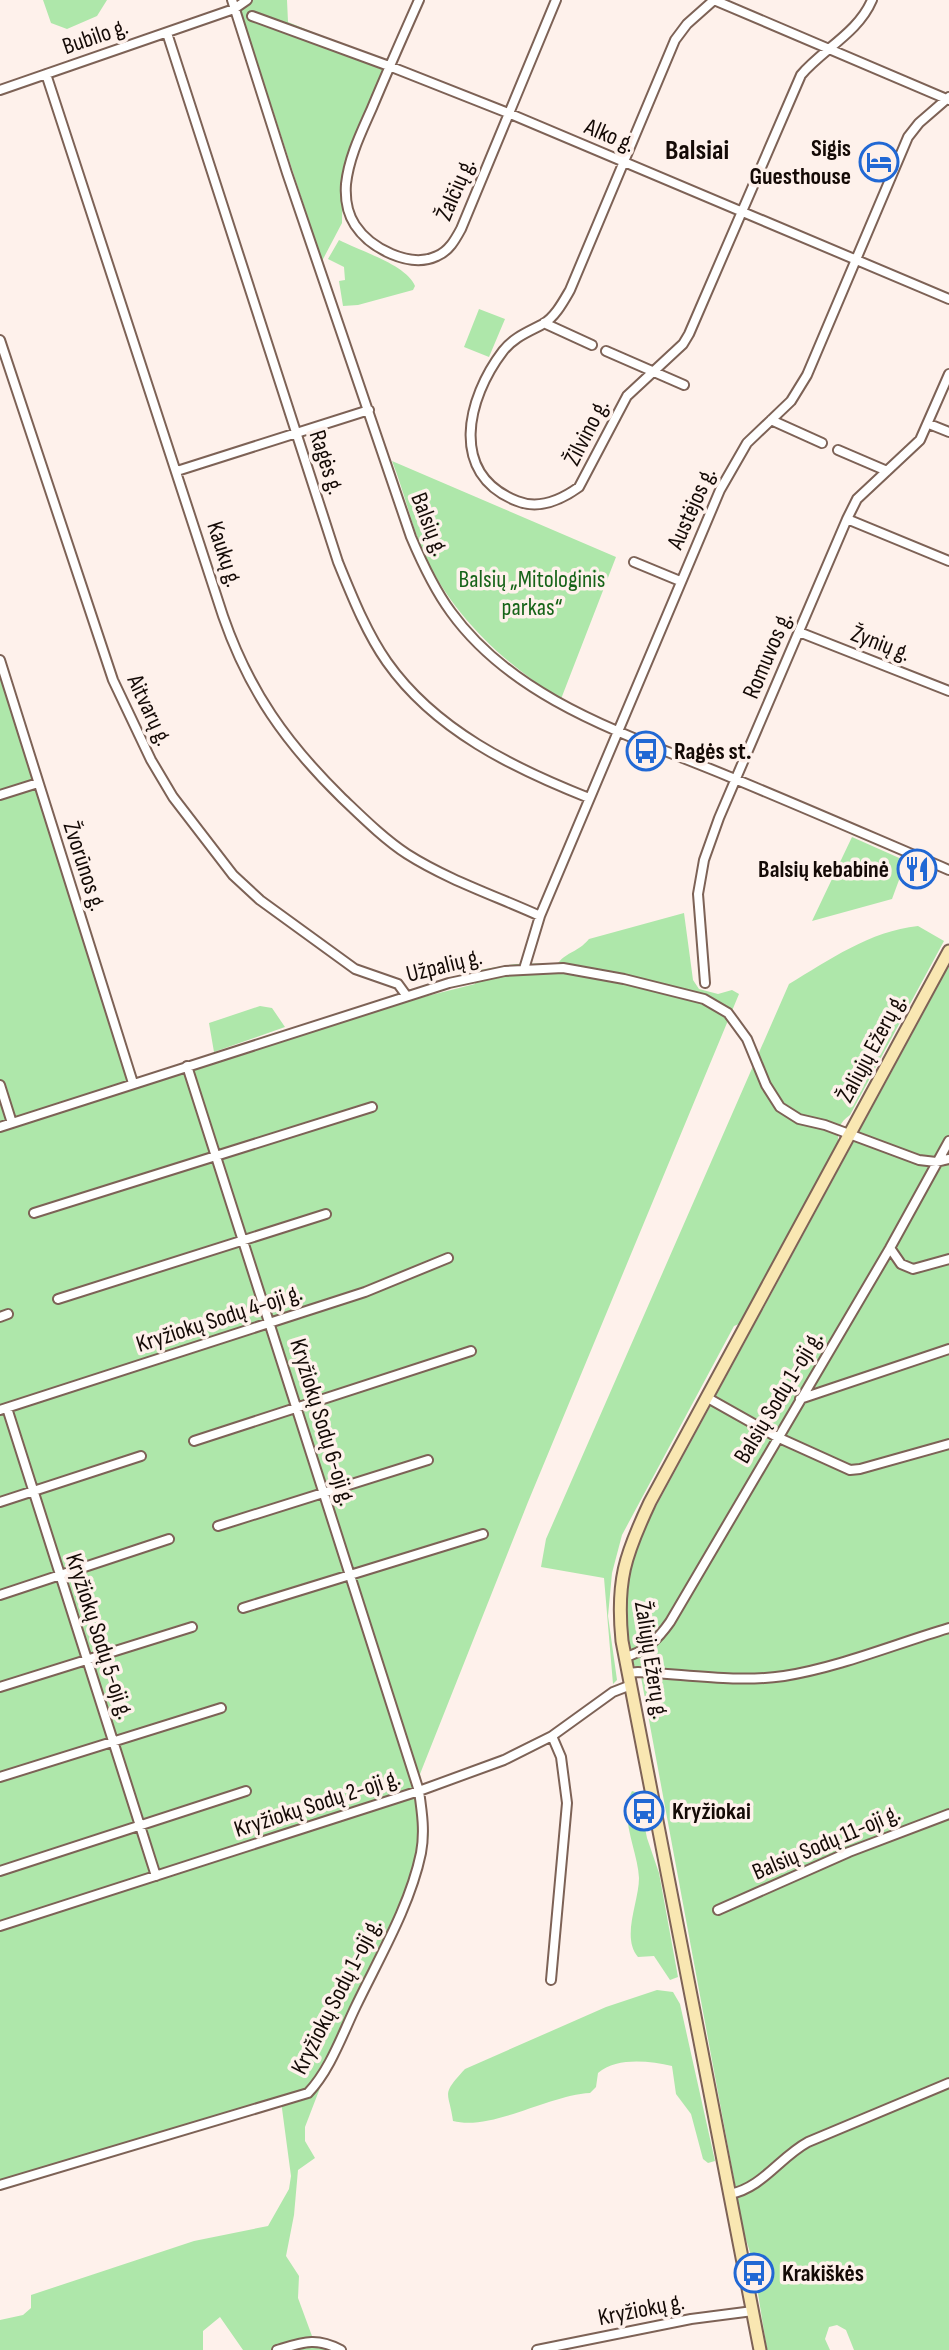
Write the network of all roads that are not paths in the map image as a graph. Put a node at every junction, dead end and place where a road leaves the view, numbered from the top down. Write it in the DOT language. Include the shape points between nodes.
graph roads {
  1 [pos="247,0"];
  2 [pos="419,0"];
  3 [pos="556,0"];
  4 [pos="714,0"];
  5 [pos="872,0"];
  6 [pos="233,5"];
  7 [pos="252,16"];
  8 [pos="167,33"];
  9 [pos="827,49"];
  10 [pos="389,66"];
  11 [pos="46,74"];
  12 [pos="0,90"];
  13 [pos="948,99"];
  14 [pos="508,113"];
  15 [pos="625,162"];
  16 [pos="740,212"];
  17 [pos="857,259"];
  18 [pos="949,299"];
  19 [pos="544,323"];
  20 [pos="0,340"];
  21 [pos="592,345"];
  22 [pos="606,351"];
  23 [pos="653,372"];
  24 [pos="949,374"];
  25 [pos="684,385"];
  26 [pos="369,410"];
  27 [pos="771,420"];
  28 [pos="929,424"];
  29 [pos="296,432"];
  30 [pos="949,432"];
  31 [pos="822,443"];
  32 [pos="838,450"];
  33 [pos="177,471"];
  34 [pos="887,471"];
  35 [pos="847,519"];
  36 [pos="949,561"];
  37 [pos="634,562"];
  38 [pos="680,581"];
  39 [pos="799,632"];
  40 [pos="0,660"];
  41 [pos="949,691"];
  42 [pos="619,730"];
  43 [pos="736,779"];
  44 [pos="38,783"];
  45 [pos="0,795"];
  46 [pos="589,798"];
  47 [pos="949,870"];
  48 [pos="540,916"];
  49 [pos="949,951"];
  50 [pos="524,969"];
  51 [pos="705,983"];
  52 [pos="406,995"];
  53 [pos="187,1066"];
  54 [pos="133,1083"];
  55 [pos="0,1085"];
  56 [pos="372,1107"];
  57 [pos="12,1123"];
  58 [pos="0,1127"];
  59 [pos="850,1135"];
  60 [pos="949,1141"];
  61 [pos="217,1156"];
  62 [pos="949,1159"];
  63 [pos="936,1162"];
  64 [pos="34,1213"];
  65 [pos="326,1214"];
  66 [pos="242,1239"];
  67 [pos="890,1248"];
  68 [pos="448,1258"];
  69 [pos="949,1259"];
  70 [pos="58,1299"];
  71 [pos="271,1323"];
  72 [pos="949,1349"];
  73 [pos="471,1351"];
  74 [pos="706,1397"];
  75 [pos="800,1399"];
  76 [pos="295,1408"];
  77 [pos="3,1409"];
  78 [pos="777,1437"];
  79 [pos="194,1441"];
  80 [pos="949,1444"];
  81 [pos="141,1456"];
  82 [pos="428,1460"];
  83 [pos="33,1491"];
  84 [pos="324,1491"];
  85 [pos="0,1502"];
  86 [pos="218,1526"];
  87 [pos="483,1534"];
  88 [pos="169,1539"];
  89 [pos="60,1575"];
  90 [pos="350,1576"];
  91 [pos="0,1595"];
  92 [pos="243,1608"];
  93 [pos="192,1627"];
  94 [pos="949,1628"];
  95 [pos="625,1657"];
  96 [pos="87,1660"];
  97 [pos="630,1679"];
  98 [pos="0,1687"];
  99 [pos="221,1708"];
  100 [pos="552,1736"];
  101 [pos="113,1742"];
  102 [pos="0,1777"];
  103 [pos="246,1791"];
  104 [pos="419,1791"];
  105 [pos="949,1814"];
  106 [pos="140,1824"];
  107 [pos="0,1871"];
  108 [pos="156,1876"];
  109 [pos="718,1910"];
  110 [pos="0,1926"];
  111 [pos="551,1980"];
  112 [pos="949,2083"];
  113 [pos="0,2185"];
  114 [pos="730,2194"];
  115 [pos="753,2311"];
  116 [pos="277,2350"];
  117 [pos="341,2350"];
  118 [pos="537,2350"];
  119 [pos="760,2350"];
  1 -- 6 [label="street, Bubilo g."];
  2 -- 10 [label="street, Žalčių g."];
  3 -- 14 [label="street, Žalčių g."];
  4 -- 9 [label="street"];
  4 -- 15 [label="street, Žilvino g." via="675,40"];
  5 -- 9 [label="street, Žilvino g." via="862,20"];
  6 -- 8 [label="street, Bubilo g."];
  6 -- 26 [label="street, Balsių g."];
  7 -- 10 [label="street, Alko g."];
  8 -- 11 [label="street, Bubilo g."];
  8 -- 29 [label="street, Ragės g."];
  9 -- 13 [label="street"];
  9 -- 16 [label="street, Žilvino g." via="801,75"];
  10 -- 14 [label="street, Alko g."];
  10 -- 14 [label="street, Žalčių g." via="354,149 346,200 355,226 400,257 436,257 453,243"];
  11 -- 12 [label="street, Bubilo g."];
  11 -- 33 [label="street, Kaukų g."];
  13 -- 17 [label="street, Austėjos g." via="908,137"];
  14 -- 15 [label="street, Alko g."];
  15 -- 16 [label="street, Alko g."];
  15 -- 19 [label="street, Žilvino g." via="570,290"];
  16 -- 17 [label="street, Alko g."];
  16 -- 23 [label="street, Žilvino g." via="689,334"];
  17 -- 18 [label="street, Alko g."];
  17 -- 27 [label="street, Austėjos g." via="807,375"];
  19 -- 21 [label="street"];
  19 -- 23 [label="street, Žilvino g." via="505,349 484,384 469,431 480,472 511,499 543,505 579,487 619,407"];
  20 -- 52 [label="street, Aitvarų g." via="113,680 173,797 233,875 260,900 355,969 398,984"];
  22 -- 23 [label="street"];
  23 -- 25 [label="street"];
  24 -- 28 [label="street, Romuvos g."];
  26 -- 29 [label="street"];
  26 -- 42 [label="street, Balsių g." via="411,537 452,613 488,652 528,683"];
  27 -- 31 [label="street"];
  27 -- 38 [label="street, Austėjos g." via="734,464"];
  28 -- 30 [label="street"];
  28 -- 34 [label="street, Romuvos g."];
  29 -- 33 [label="street"];
  29 -- 46 [label="street, Ragės g." via="344,576 375,643 400,678 457,731"];
  32 -- 34 [label="street"];
  33 -- 48 [label="street, Kaukų g." via="233,644 289,741 313,770 406,853"];
  34 -- 35 [label="street, Romuvos g." via="857,499"];
  35 -- 36 [label="street"];
  35 -- 39 [label="street, Romuvos g."];
  37 -- 38 [label="street"];
  38 -- 42 [label="street, Austėjos g."];
  39 -- 41 [label="street, Žynių g."];
  39 -- 43 [label="street, Romuvos g."];
  40 -- 44 [label="street, Žvorūnos g."];
  42 -- 43 [label="street, Balsių g."];
  42 -- 46 [label="street, Austėjos g."];
  43 -- 47 [label="street, Balsių g."];
  43 -- 51 [label="street, Romuvos g." via="700,875"];
  44 -- 45 [label="street"];
  44 -- 54 [label="street, Žvorūnos g."];
  46 -- 48 [label="street, Austėjos g."];
  48 -- 50 [label="street, Austėjos g."];
  49 -- 59 [label="main road, Žaliųjų Ežerų g."];
  50 -- 52 [label="street, Užpalių g." via="469,977"];
  50 -- 59 [label="street, Užpalių g." via="594,973 704,999 728,1013 747,1039 780,1107 799,1119"];
  52 -- 53 [label="street, Užpalių g."];
  53 -- 54 [label="street, Užpalių g."];
  53 -- 61 [label="street, Kryžiokų Sodų 6-oji g."];
  54 -- 57 [label="street, Užpalių g."];
  55 -- 57 [label="street"];
  56 -- 61 [label="street"];
  57 -- 58 [label="street, Užpalių g."];
  59 -- 63 [label="street, Užpalių g."];
  59 -- 74 [label="main road, Žaliųjų Ežerų g."];
  60 -- 63 [label="street, Balsių Sodų 1-oji g."];
  61 -- 64 [label="street"];
  61 -- 66 [label="street, Kryžiokų Sodų 6-oji g."];
  62 -- 63 [label="street"];
  63 -- 67 [label="street, Balsių Sodų 1-oji g."];
  65 -- 66 [label="street"];
  66 -- 70 [label="street"];
  66 -- 71 [label="street, Kryžiokų Sodų 6-oji g."];
  67 -- 69 [label="street" via="901,1264 913,1269"];
  67 -- 75 [label="street, Balsių Sodų 1-oji g."];
  68 -- 71 [label="street, Kryžiokų Sodų 4-oji g."];
  71 -- 76 [label="street, Kryžiokų Sodų 6-oji g."];
  71 -- 77 [label="street, Kryžiokų Sodų 4-oji g."];
  72 -- 75 [label="street"];
  73 -- 76 [label="street"];
  74 -- 78 [label="street"];
  74 -- 95 [label="main road, Žaliųjų Ežerų g." via="625,1560 619,1598"];
  75 -- 78 [label="street, Balsių Sodų 1-oji g."];
  76 -- 79 [label="street"];
  76 -- 84 [label="street, Kryžiokų Sodų 6-oji g."];
  77 -- 83 [label="street, Kryžiokų Sodų 5-oji g."];
  78 -- 80 [label="street" via="850,1470"];
  78 -- 95 [label="street, Balsių Sodų 1-oji g." via="665,1629 654,1642"];
  81 -- 83 [label="street"];
  82 -- 84 [label="street"];
  83 -- 85 [label="street"];
  83 -- 89 [label="street, Kryžiokų Sodų 5-oji g."];
  84 -- 86 [label="street"];
  84 -- 90 [label="street, Kryžiokų Sodų 6-oji g."];
  87 -- 90 [label="street"];
  88 -- 89 [label="street"];
  89 -- 91 [label="street"];
  89 -- 96 [label="street, Kryžiokų Sodų 5-oji g."];
  90 -- 92 [label="street"];
  90 -- 104 [label="street, Kryžiokų Sodų 6-oji g."];
  93 -- 96 [label="street"];
  94 -- 97 [label="street" via="782,1676 638,1672"];
  95 -- 97 [label="main road, Žaliųjų Ežerų g."];
  96 -- 98 [label="street"];
  96 -- 101 [label="street, Kryžiokų Sodų 5-oji g."];
  97 -- 100 [label="street, Kryžiokų Sodų 2-oji g."];
  97 -- 114 [label="main road, Žaliųjų Ežerų g."];
  99 -- 101 [label="street"];
  100 -- 104 [label="street, Kryžiokų Sodų 2-oji g."];
  100 -- 111 [label="street" via="567,1803"];
  101 -- 102 [label="street"];
  101 -- 106 [label="street, Kryžiokų Sodų 5-oji g."];
  103 -- 106 [label="street"];
  104 -- 108 [label="street, Kryžiokų Sodų 2-oji g."];
  104 -- 113 [label="street, Kryžiokų Sodų 1-oji g." via="422,1850 406,1901 332,2056 308,2093"];
  105 -- 109 [label="street, Balsių Sodų 11-oji g."];
  106 -- 107 [label="street"];
  106 -- 108 [label="street, Kryžiokų Sodų 5-oji g."];
  108 -- 110 [label="street, Kryžiokų Sodų 2-oji g."];
  112 -- 114 [label="street" via="808,2142 756,2184"];
  114 -- 115 [label="main road, Žaliųjų Ežerų g."];
  115 -- 118 [label="street, Kryžiokų g."];
  115 -- 119 [label="main road, Žaliųjų Ežerų g."];
  116 -- 117 [label="street" via="309,2341"];
}
